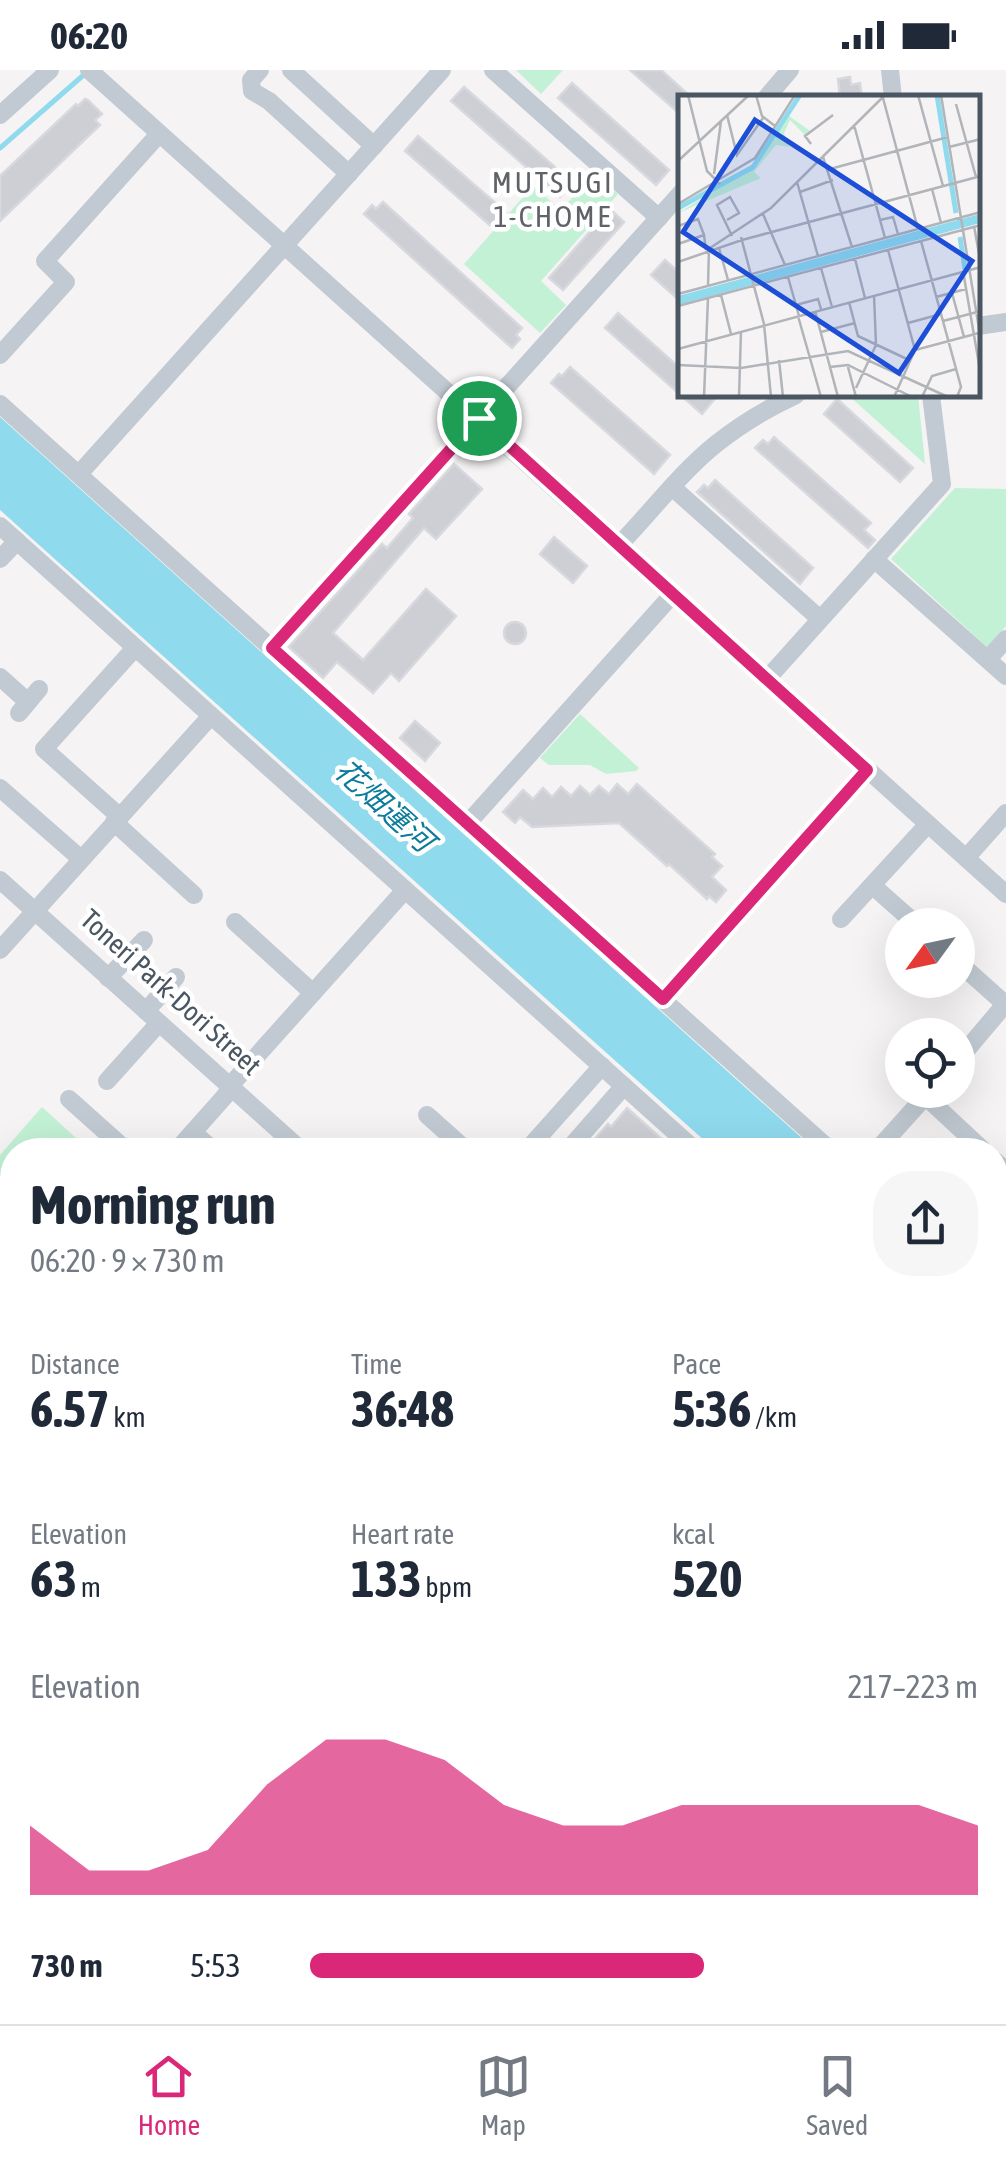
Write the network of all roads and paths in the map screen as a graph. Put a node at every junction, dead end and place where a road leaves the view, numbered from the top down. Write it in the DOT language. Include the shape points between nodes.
graph roads {
  1 [pos="50,70"];
  2 [pos="260,70"];
  3 [pos="290,70"];
  4 [pos="442,70"];
  5 [pos="493,70"];
  6 [pos="790,70"];
  7 [pos="890,70"];
  8 [pos="99,74"];
  9 [pos="769,95"];
  10 [pos="893,95"];
  11 [pos="0,115"];
  12 [pos="159,134"];
  13 [pos="374,146"];
  14 [pos="349,174"];
  15 [pos="678,196"];
  16 [pos="659,218"];
  17 [pos="285,246"];
  18 [pos="1006,322"];
  19 [pos="981,326"];
  20 [pos="0,356"];
  21 [pos="790,398"];
  22 [pos="931,398"];
  23 [pos="0,404"];
  24 [pos="479,418"];
  25 [pos="79,474"];
  26 [pos="672,487"];
  27 [pos="0,526"];
  28 [pos="16,541"];
  29 [pos="620,546"];
  30 [pos="874,559"];
  31 [pos="0,560"];
  32 [pos="673,594"];
  33 [pos="820,620"];
  34 [pos="1006,639"];
  35 [pos="272,648"];
  36 [pos="134,649"];
  37 [pos="988,660"];
  38 [pos="1006,676"];
  39 [pos="0,677"];
  40 [pos="767,679"];
  41 [pos="29,701"];
  42 [pos="210,717"];
  43 [pos="867,770"];
  44 [pos="0,788"];
  45 [pos="1006,813"];
  46 [pos="116,819"];
  47 [pos="468,823"];
  48 [pos="928,824"];
  49 [pos="966,858"];
  50 [pos="81,859"];
  51 [pos="0,880"];
  52 [pos="873,886"];
  53 [pos="406,890"];
  54 [pos="1006,894"];
  55 [pos="194,895"];
  56 [pos="898,908"];
  57 [pos="35,911"];
  58 [pos="841,919"];
  59 [pos="234,922"];
  60 [pos="144,940"];
  61 [pos="0,950"];
  62 [pos="975,977"];
  63 [pos="108,978"];
  64 [pos="176,978"];
  65 [pos="313,993"];
  66 [pos="663,999"];
  67 [pos="1006,1004"];
  68 [pos="152,1017"];
  69 [pos="975,1040"];
  70 [pos="602,1066"];
  71 [pos="108,1081"];
  72 [pos="624,1086"];
  73 [pos="231,1087"];
  74 [pos="69,1099"];
  75 [pos="915,1108"];
  76 [pos="942,1108"];
  77 [pos="427,1115"];
  78 [pos="193,1132"];
  79 [pos="113,1138"];
  80 [pos="188,1138"];
  81 [pos="200,1138"];
  82 [pos="288,1138"];
  83 [pos="453,1138"];
  84 [pos="538,1138"];
  85 [pos="578,1138"];
  86 [pos="682,1138"];
  87 [pos="817,1138"];
  88 [pos="888,1138"];
  89 [pos="971,1138"];
  1 -- 11 [label="street"];
  2 -- 14 [label="street" via="252,91"];
  3 -- 13 [label="street"];
  4 -- 13 [label="street"];
  5 -- 16 [label="street"];
  6 -- 9 [label="street"];
  7 -- 10 [label="street"];
  8 -- 12 [label="street"];
  12 -- 17 [label="street"];
  12 -- 20 [label="street" via="44,261 66,282"];
  13 -- 14 [label="street"];
  14 -- 17 [label="street"];
  15 -- 16 [label="street"];
  16 -- 24 [label="street"];
  17 -- 24 [label="street"];
  17 -- 25 [label="street"];
  18 -- 19 [label="street"];
  21 -- 26 [label="street" via="716,444"];
  22 -- 30 [label="street" via="942,484"];
  23 -- 25 [label="street"];
  24 -- 29 [label="street"];
  24 -- 35 [label="street"];
  25 -- 35 [label="street"];
  26 -- 29 [label="street"];
  26 -- 33 [label="street"];
  27 -- 28 [label="street"];
  28 -- 31 [label="street"];
  28 -- 36 [label="street"];
  29 -- 32 [label="street"];
  30 -- 33 [label="street"];
  30 -- 37 [label="street"];
  32 -- 40 [label="street"];
  32 -- 47 [label="street"];
  33 -- 40 [label="street"];
  34 -- 37 [label="street"];
  35 -- 47 [label="street"];
  36 -- 42 [label="street"];
  36 -- 46 [label="street" via="44,749"];
  37 -- 38 [label="street"];
  39 -- 41 [label="street"];
  40 -- 43 [label="street"];
  42 -- 46 [label="street"];
  42 -- 53 [label="street"];
  43 -- 48 [label="street"];
  43 -- 66 [label="street"];
  44 -- 50 [label="street"];
  45 -- 49 [label="street"];
  46 -- 50 [label="street"];
  46 -- 55 [label="street"];
  47 -- 66 [label="street"];
  48 -- 49 [label="street"];
  48 -- 52 [label="street"];
  49 -- 54 [label="street"];
  50 -- 57 [label="street"];
  51 -- 57 [label="street, Toneri Park-Dori Street"];
  52 -- 56 [label="street"];
  52 -- 58 [label="street"];
  53 -- 65 [label="street"];
  53 -- 70 [label="street"];
  57 -- 61 [label="street"];
  57 -- 63 [label="street, Toneri Park-Dori Street"];
  59 -- 65 [label="street"];
  60 -- 63 [label="street"];
  62 -- 67 [label="street"];
  63 -- 68 [label="street, Toneri Park-Dori Street"];
  64 -- 68 [label="street"];
  65 -- 73 [label="street"];
  66 -- 87 [label="street"];
  67 -- 69 [label="street"];
  68 -- 71 [label="street"];
  68 -- 73 [label="street, Toneri Park-Dori Street"];
  70 -- 72 [label="street"];
  70 -- 84 [label="street"];
  72 -- 85 [label="street"];
  72 -- 86 [label="street"];
  73 -- 78 [label="street"];
  73 -- 82 [label="street, Toneri Park-Dori Street"];
  74 -- 79 [label="street"];
  75 -- 88 [label="street"];
  76 -- 89 [label="street"];
  77 -- 83 [label="street"];
  78 -- 80 [label="street"];
  78 -- 81 [label="street"];
}
